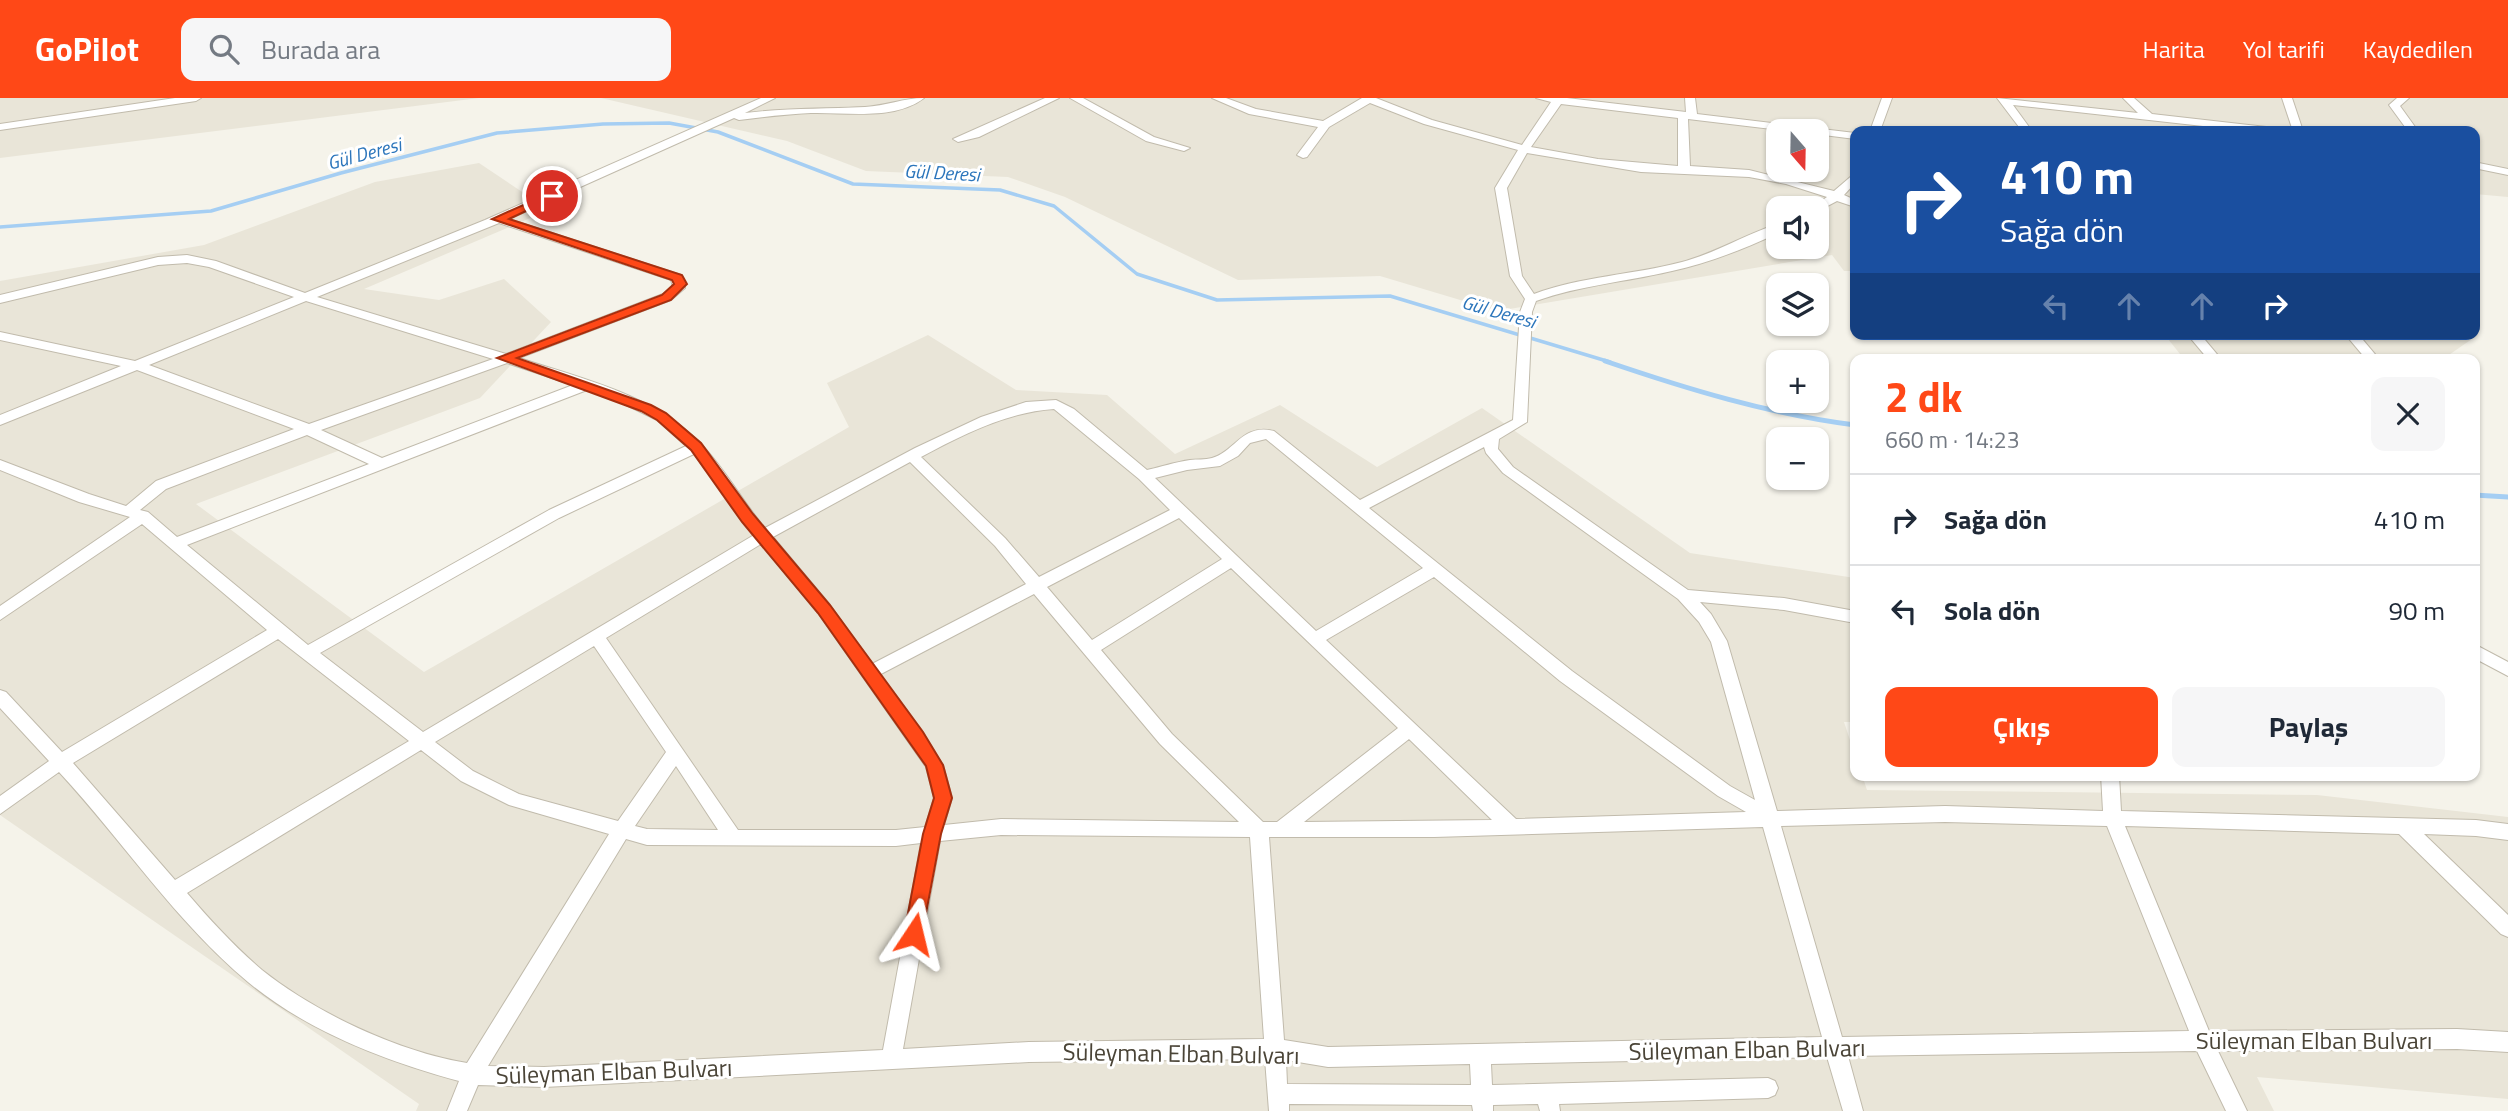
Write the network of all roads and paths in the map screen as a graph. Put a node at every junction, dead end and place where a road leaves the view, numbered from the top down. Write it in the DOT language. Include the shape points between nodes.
graph roads {
  1 [pos="115,98"];
  2 [pos="196,98"];
  3 [pos="770,98"];
  4 [pos="919,98"];
  5 [pos="1054,98"];
  6 [pos="1075,98"];
  7 [pos="1217,98"];
  8 [pos="1369,98"];
  9 [pos="1541,98"];
  10 [pos="1690,98"];
  11 [pos="1887,98"];
  12 [pos="2128,98"];
  13 [pos="2287,98"];
  14 [pos="2404,98"];
  15 [pos="1558,99"];
  16 [pos="2003,100"];
  17 [pos="106,113"];
  18 [pos="2148,116"];
  19 [pos="1687,117"];
  20 [pos="2170,119"];
  21 [pos="719,120"];
  22 [pos="1325,125"];
  23 [pos="1766,126"];
  24 [pos="1877,126"];
  25 [pos="2023,126"];
  26 [pos="2174,126"];
  27 [pos="2231,126"];
  28 [pos="2296,126"];
  29 [pos="2409,126"];
  30 [pos="0,127"];
  31 [pos="1829,133"];
  32 [pos="1850,135"];
  33 [pos="958,139"];
  34 [pos="1184,148"];
  35 [pos="1524,149"];
  36 [pos="1303,155"];
  37 [pos="2480,166"];
  38 [pos="1684,170"];
  39 [pos="2508,172"];
  40 [pos="1850,181"];
  41 [pos="1835,197"];
  42 [pos="1829,201"];
  43 [pos="1850,202"];
  44 [pos="498,219"];
  45 [pos="1766,233"];
  46 [pos="308,298"];
  47 [pos="0,299"];
  48 [pos="1531,299"];
  49 [pos="0,336"];
  50 [pos="2198,340"];
  51 [pos="2356,340"];
  52 [pos="2211,354"];
  53 [pos="2369,354"];
  54 [pos="504,358"];
  55 [pos="139,366"];
  56 [pos="586,385"];
  57 [pos="0,420"];
  58 [pos="307,429"];
  59 [pos="1492,437"];
  60 [pos="696,446"];
  61 [pos="912,456"];
  62 [pos="382,464"];
  63 [pos="0,465"];
  64 [pos="1144,476"];
  65 [pos="1360,506"];
  66 [pos="1180,511"];
  67 [pos="136,514"];
  68 [pos="763,537"];
  69 [pos="177,543"];
  70 [pos="1233,560"];
  71 [pos="1436,568"];
  72 [pos="1036,585"];
  73 [pos="1684,595"];
  74 [pos="0,614"];
  75 [pos="1850,616"];
  76 [pos="279,631"];
  77 [pos="597,637"];
  78 [pos="1315,639"];
  79 [pos="1090,649"];
  80 [pos="307,653"];
  81 [pos="2480,654"];
  82 [pos="2508,670"];
  83 [pos="870,672"];
  84 [pos="0,696"];
  85 [pos="1409,729"];
  86 [pos="422,743"];
  87 [pos="676,752"];
  88 [pos="59,763"];
  89 [pos="2110,781"];
  90 [pos="0,806"];
  91 [pos="1772,817"];
  92 [pos="2113,819"];
  93 [pos="2403,826"];
  94 [pos="1512,827"];
  95 [pos="1259,830"];
  96 [pos="1280,830"];
  97 [pos="621,831"];
  98 [pos="2508,832"];
  99 [pos="932,834"];
  100 [pos="734,838"];
  101 [pos="174,891"];
  102 [pos="2508,928"];
  103 [pos="2203,1041"];
  104 [pos="2508,1042"];
  105 [pos="1834,1047"];
  106 [pos="1276,1049"];
  107 [pos="1480,1054"];
  108 [pos="891,1059"];
  109 [pos="472,1074"];
  110 [pos="1768,1088"];
  111 [pos="1278,1102"];
  112 [pos="1548,1102"];
  113 [pos="1483,1103"];
  114 [pos="457,1111"];
  115 [pos="1853,1111"];
  116 [pos="2237,1111"];
  1 -- 17 [label="street"];
  2 -- 17 [label="street"];
  3 -- 21 [label="street"];
  4 -- 21 [label="street" via="887,110 807,110"];
  5 -- 33 [label="street"];
  6 -- 34 [label="street" via="1150,139"];
  7 -- 22 [label="street" via="1253,112"];
  8 -- 22 [label="street"];
  8 -- 35 [label="street"];
  9 -- 15 [label="street"];
  10 -- 19 [label="street"];
  11 -- 24 [label="street"];
  12 -- 18 [label="street"];
  13 -- 28 [label="street"];
  14 -- 29 [label="street" via="2394,104"];
  15 -- 19 [label="street"];
  15 -- 35 [label="street"];
  16 -- 18 [label="street"];
  16 -- 25 [label="street"];
  17 -- 30 [label="street"];
  18 -- 20 [label="street"];
  19 -- 23 [label="street"];
  19 -- 38 [label="street"];
  20 -- 26 [label="street"];
  20 -- 27 [label="street"];
  21 -- 44 [label="street"];
  22 -- 36 [label="street"];
  31 -- 32 [label="street"];
  35 -- 38 [label="street" via="1619,166"];
  35 -- 48 [label="street" via="1502,188 1516,276"];
  37 -- 39 [label="street"];
  38 -- 41 [label="street" via="1753,175"];
  40 -- 41 [label="street"];
  41 -- 42 [label="street"];
  41 -- 43 [label="street"];
  44 -- 46 [label="street"];
  44 -- 54 [label="street" via="677,278 680,284 667,298"];
  45 -- 48 [label="street" via="1698,261 1578,281"];
  46 -- 47 [label="street" via="187,259 158,261"];
  46 -- 54 [label="street"];
  46 -- 55 [label="street"];
  48 -- 59 [label="street" via="1526,312 1520,422"];
  49 -- 55 [label="street"];
  50 -- 52 [label="street"];
  51 -- 53 [label="street"];
  54 -- 56 [label="street"];
  54 -- 58 [label="street"];
  55 -- 57 [label="street"];
  55 -- 58 [label="street"];
  56 -- 60 [label="street" via="646,408"];
  56 -- 62 [label="street"];
  58 -- 62 [label="street"];
  58 -- 67 [label="street" via="161,485"];
  59 -- 65 [label="street"];
  59 -- 73 [label="street" via="1491,450 1508,470"];
  60 -- 68 [label="street"];
  60 -- 80 [label="street" via="554,514"];
  61 -- 64 [label="street" via="986,420 1042,403 1056,404"];
  61 -- 68 [label="street"];
  61 -- 72 [label="street" via="1000,542"];
  62 -- 69 [label="street"];
  63 -- 67 [label="street"];
  64 -- 65 [label="street" via="1215,463 1245,439 1269,434"];
  64 -- 66 [label="street"];
  65 -- 71 [label="street"];
  66 -- 70 [label="street"];
  66 -- 72 [label="street"];
  67 -- 69 [label="street"];
  67 -- 74 [label="street"];
  68 -- 77 [label="street"];
  68 -- 83 [label="street"];
  69 -- 76 [label="street"];
  70 -- 78 [label="street"];
  70 -- 79 [label="street"];
  71 -- 78 [label="street"];
  71 -- 91 [label="street" via="1657,744 1724,791"];
  72 -- 79 [label="street"];
  72 -- 83 [label="street"];
  73 -- 75 [label="street" via="1784,604"];
  73 -- 91 [label="street" via="1719,641"];
  76 -- 80 [label="street"];
  76 -- 88 [label="street"];
  77 -- 86 [label="street"];
  77 -- 87 [label="street"];
  78 -- 85 [label="street"];
  79 -- 95 [label="street" via="1166,739"];
  80 -- 86 [label="street"];
  81 -- 82 [label="street"];
  83 -- 99 [label="street" via="934,765 943,798"];
  84 -- 88 [label="street, Süleyman Elban Bulvarı"];
  85 -- 94 [label="street"];
  85 -- 96 [label="street"];
  86 -- 97 [label="street" via="467,776 515,800"];
  86 -- 101 [label="street"];
  87 -- 97 [label="street"];
  87 -- 100 [label="street"];
  88 -- 90 [label="street"];
  88 -- 101 [label="street, Süleyman Elban Bulvarı"];
  89 -- 92 [label="street"];
  91 -- 92 [label="street" via="1945,814"];
  91 -- 94 [label="street"];
  91 -- 105 [label="street"];
  92 -- 93 [label="street"];
  92 -- 103 [label="street"];
  93 -- 98 [label="street"];
  93 -- 102 [label="street"];
  94 -- 96 [label="street"];
  95 -- 96 [label="street"];
  95 -- 99 [label="street" via="1001,827"];
  95 -- 106 [label="street"];
  97 -- 100 [label="street"];
  97 -- 109 [label="street"];
  99 -- 100 [label="street" via="860,839"];
  99 -- 108 [label="street"];
  101 -- 109 [label="street, Süleyman Elban Bulvarı" via="256,977 309,1012 359,1037"];
  103 -- 104 [label="street, Süleyman Elban Bulvarı"];
  103 -- 105 [label="street, Süleyman Elban Bulvarı"];
  103 -- 116 [label="street"];
  105 -- 107 [label="street, Süleyman Elban Bulvarı"];
  105 -- 115 [label="street"];
  106 -- 107 [label="street, Süleyman Elban Bulvarı" via="1328,1057"];
  106 -- 108 [label="street, Süleyman Elban Bulvarı"];
  106 -- 111 [label="street"];
  107 -- 113 [label="street"];
  108 -- 109 [label="street, Süleyman Elban Bulvarı" via="544,1077"];
  109 -- 114 [label="street"];
  110 -- 112 [label="street"];
  111 -- 113 [label="street"];
  112 -- 113 [label="street"];
}
